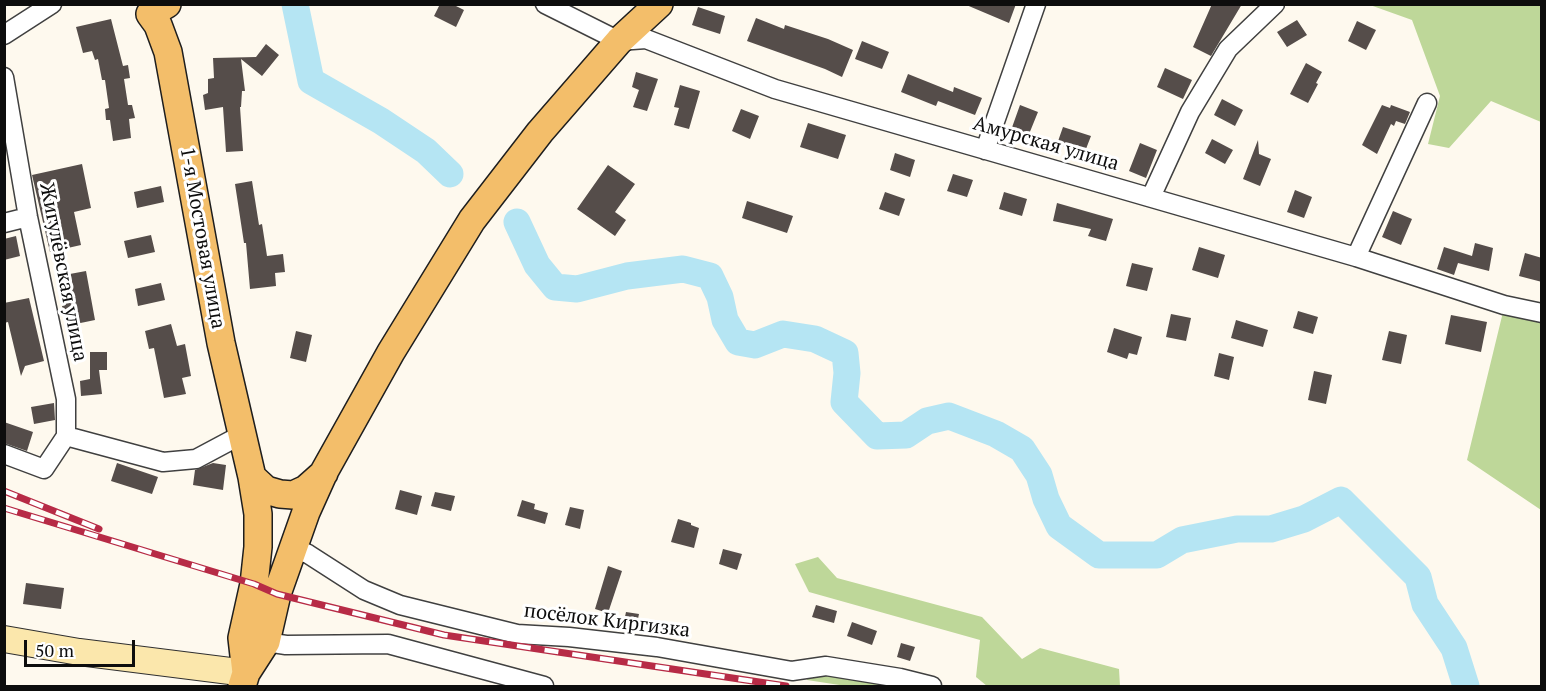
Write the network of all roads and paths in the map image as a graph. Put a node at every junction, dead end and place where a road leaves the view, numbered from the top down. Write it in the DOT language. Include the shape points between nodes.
graph roads {
  1 [pos="52,4"];
  2 [pos="545,4"];
  3 [pos="660,4"];
  4 [pos="1036,4"];
  5 [pos="1275,4"];
  6 [pos="153,8"];
  7 [pos="4,35"];
  8 [pos="619,41"];
  9 [pos="4,77"];
  10 [pos="1427,103"];
  11 [pos="985,150"];
  12 [pos="1151,197"];
  13 [pos="28,217"];
  14 [pos="4,223"];
  15 [pos="1356,257"];
  16 [pos="1542,313"];
  17 [pos="242,435"];
  18 [pos="66,436"];
  19 [pos="4,454"];
  20 [pos="324,472"];
  21 [pos="252,477"];
  22 [pos="293,547"];
  23 [pos="4,639"];
  24 [pos="266,642"];
  25 [pos="244,680"];
  26 [pos="544,687"];
  27 [pos="932,687"];
  1 -- 7 [label="street"];
  2 -- 8 [label="street, Амурская улица"];
  3 -- 8 [label="main road"];
  4 -- 11 [label="street"];
  5 -- 12 [label="street" via="1228,49 1190,112"];
  6 -- 17 [label="main road, 1-я Мостовая улица" via="168,52 221,343"];
  8 -- 11 [label="street, Амурская улица" via="646,39 775,89"];
  8 -- 20 [label="main road" via="540,132 472,220"];
  9 -- 13 [label="street, Жигулёвская улица"];
  10 -- 15 [label="street"];
  11 -- 12 [label="street, Амурская улица"];
  12 -- 15 [label="street, Амурская улица"];
  13 -- 14 [label="street"];
  13 -- 18 [label="street, Жигулёвская улица" via="66,399"];
  15 -- 16 [label="street, Амурская улица" via="1504,305"];
  17 -- 18 [label="street" via="196,459 163,462"];
  17 -- 21 [label="main road, 1-я Мостовая улица"];
  18 -- 19 [label="street" via="44,469"];
  20 -- 21 [label="main road" via="293,495 266,489"];
  20 -- 22 [label="main road"];
  21 -- 25 [label="main road, 1-я Мостовая улица" via="258,547 242,638"];
  22 -- 24 [label="main road"];
  22 -- 27 [label="street, посёлок Киргизка" via="363,590 400,604 517,634 657,647 792,671 826,666"];
  23 -- 25 [label="main road"];
  24 -- 25 [label="main road"];
  24 -- 26 [label="street" via="388,644"];
}
